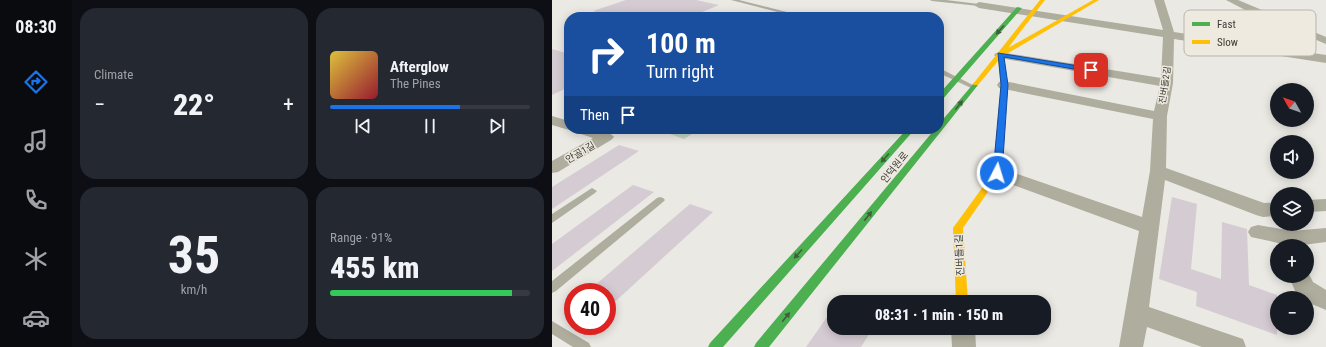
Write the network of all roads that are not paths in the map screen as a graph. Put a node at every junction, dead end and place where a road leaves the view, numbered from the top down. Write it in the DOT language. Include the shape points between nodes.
graph roads {
  1 [pos="733,0"];
  2 [pos="932,0"];
  3 [pos="965,0"];
  4 [pos="1026,0"];
  5 [pos="1043,0"];
  6 [pos="1097,0"];
  7 [pos="1159,0"];
  8 [pos="1231,0"];
  9 [pos="979,5"];
  10 [pos="1252,10"];
  11 [pos="783,12"];
  12 [pos="1016,12"];
  13 [pos="1032,14"];
  14 [pos="1065,19"];
  15 [pos="1169,34"];
  16 [pos="1184,37"];
  17 [pos="1316,37"];
  18 [pos="1326,41"];
  19 [pos="1000,55"];
  20 [pos="1296,56"];
  21 [pos="1325,61"];
  22 [pos="944,73"];
  23 [pos="956,79"];
  24 [pos="1167,83"];
  25 [pos="1004,85"];
  26 [pos="973,87"];
  27 [pos="944,92"];
  28 [pos="1160,116"];
  29 [pos="552,120"];
  30 [pos="944,123"];
  31 [pos="564,124"];
  32 [pos="596,134"];
  33 [pos="907,134"];
  34 [pos="935,134"];
  35 [pos="552,168"];
  36 [pos="1158,171"];
  37 [pos="997,173"];
  38 [pos="592,191"];
  39 [pos="660,200"];
  40 [pos="1326,205"];
  41 [pos="1314,206"];
  42 [pos="1270,210"];
  43 [pos="552,218"];
  44 [pos="1150,227"];
  45 [pos="1258,232"];
  46 [pos="1326,235"];
  47 [pos="1282,239"];
  48 [pos="1307,239"];
  49 [pos="1302,283"];
  50 [pos="552,288"];
  51 [pos="962,295"];
  52 [pos="1326,300"];
  53 [pos="1137,313"];
  54 [pos="552,327"];
  55 [pos="963,335"];
  56 [pos="584,347"];
  57 [pos="715,347"];
  58 [pos="761,347"];
  59 [pos="964,347"];
  60 [pos="1131,347"];
  61 [pos="1234,347"];
  1 -- 11 [label="lane"];
  2 -- 9 [label="lane"];
  3 -- 9 [label="lane"];
  4 -- 12 [label="street"];
  5 -- 13 [label="street, 안덕원로"];
  6 -- 14 [label="street"];
  7 -- 15 [label="street, 진버들2길"];
  8 -- 10 [label="street"];
  9 -- 12 [label="street"];
  12 -- 13 [label="street"];
  12 -- 23 [label="street, one-way"];
  13 -- 14 [label="street"];
  13 -- 19 [label="street, 안덕원로"];
  14 -- 15 [label="street"];
  14 -- 19 [label="street"];
  15 -- 16 [label="street"];
  15 -- 24 [label="street, 진버들2길"];
  17 -- 18 [label="street"];
  19 -- 24 [label="street"];
  19 -- 25 [label="street"];
  19 -- 26 [label="street, 안덕원로"];
  20 -- 21 [label="street"];
  22 -- 23 [label="lane"];
  23 -- 26 [label="lane"];
  23 -- 27 [label="street"];
  24 -- 28 [label="street, 진버들2길"];
  25 -- 28 [label="street"];
  25 -- 37 [label="street"];
  30 -- 26 [label="street, 안덕원로, one-way"];
  28 -- 36 [label="street, 진버들2길"];
  29 -- 31 [label="street"];
  32 -- 35 [label="street, 안골1길" via="606,137"];
  33 -- 57 [label="street, 안덕원로, one-way"];
  58 -- 34 [label="street, 안덕원로, one-way"];
  36 -- 42 [label="street" via="1263,210"];
  36 -- 44 [label="street, 진버들2길"];
  37 -- 44 [label="street"];
  37 -- 51 [label="street, 진버들1길" via="958,228"];
  38 -- 43 [label="lane"];
  39 -- 50 [label="lane"];
  40 -- 41 [label="street"];
  44 -- 53 [label="street, 진버들2길"];
  45 -- 47 [label="street"];
  46 -- 48 [label="street"];
  49 -- 52 [label="street" via="1309,292"];
  53 -- 60 [label="street, 진버들2길"];
  53 -- 61 [label="street"];
  54 -- 56 [label="lane"];
  55 -- 59 [label="street"];
}
